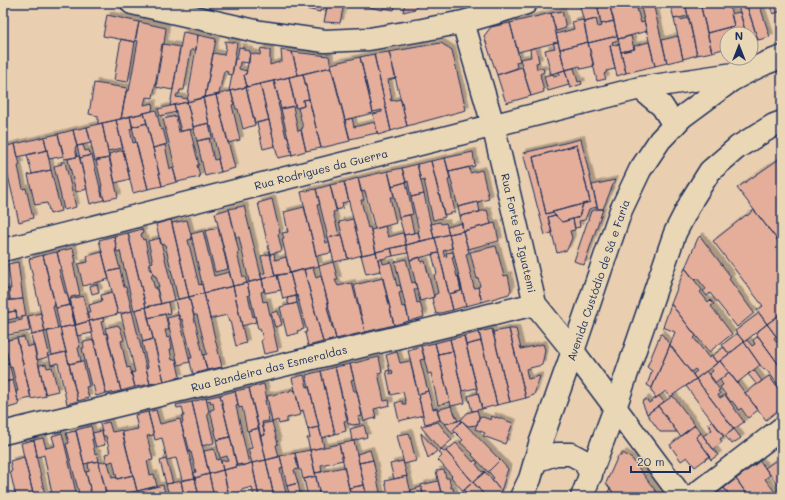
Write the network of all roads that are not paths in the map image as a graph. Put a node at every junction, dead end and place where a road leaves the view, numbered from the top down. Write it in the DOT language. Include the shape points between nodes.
graph roads {
  1 [pos="132,3"];
  2 [pos="526,3"];
  3 [pos="462,22"];
  4 [pos="782,57"];
  5 [pos="747,72"];
  6 [pos="640,88"];
  7 [pos="782,122"];
  8 [pos="493,125"];
  9 [pos="674,125"];
  10 [pos="3,250"];
  11 [pos="535,304"];
  12 [pos="573,351"];
  13 [pos="615,408"];
  14 [pos="782,428"];
  15 [pos="3,433"];
  16 [pos="535,460"];
  17 [pos="591,475"];
  18 [pos="521,497"];
  19 [pos="582,497"];
  20 [pos="682,497"];
  21 [pos="692,497"];
  1 -- 3 [label="street" via="260,32 325,41 369,39"];
  2 -- 3 [label="street"];
  3 -- 8 [label="street, Rua Forte de Iguatemi"];
  4 -- 5 [label="street, Avenida Custódio de Sá e Faria"];
  5 -- 6 [label="street, Rua Rodrigues da Guerra"];
  5 -- 9 [label="street, Avenida Custódio de Sá e Faria" via="720,88"];
  6 -- 8 [label="street, Rua Rodrigues da Guerra"];
  6 -- 9 [label="street" via="662,106"];
  7 -- 13 [label="street" via="738,147 710,171 693,198 675,233"];
  8 -- 10 [label="street, Rua Rodrigues da Guerra"];
  8 -- 11 [label="street, Rua Forte de Iguatemi"];
  9 -- 12 [label="street, Avenida Custódio de Sá e Faria" via="660,140 640,170 621,210"];
  11 -- 12 [label="street, Rua Forte de Iguatemi"];
  11 -- 15 [label="street, Rua Bandeira das Esmeraldas"];
  12 -- 13 [label="street, Rua Forte de Iguatemi"];
  12 -- 16 [label="street, Avenida Custódio de Sá e Faria"];
  13 -- 17 [label="street"];
  13 -- 20 [label="street, Rua Forte de Iguatemi"];
  14 -- 21 [label="street"];
  16 -- 17 [label="street" via="556,454 571,454 584,461"];
  16 -- 18 [label="street, Avenida Custódio de Sá e Faria"];
  17 -- 19 [label="street"];
}
